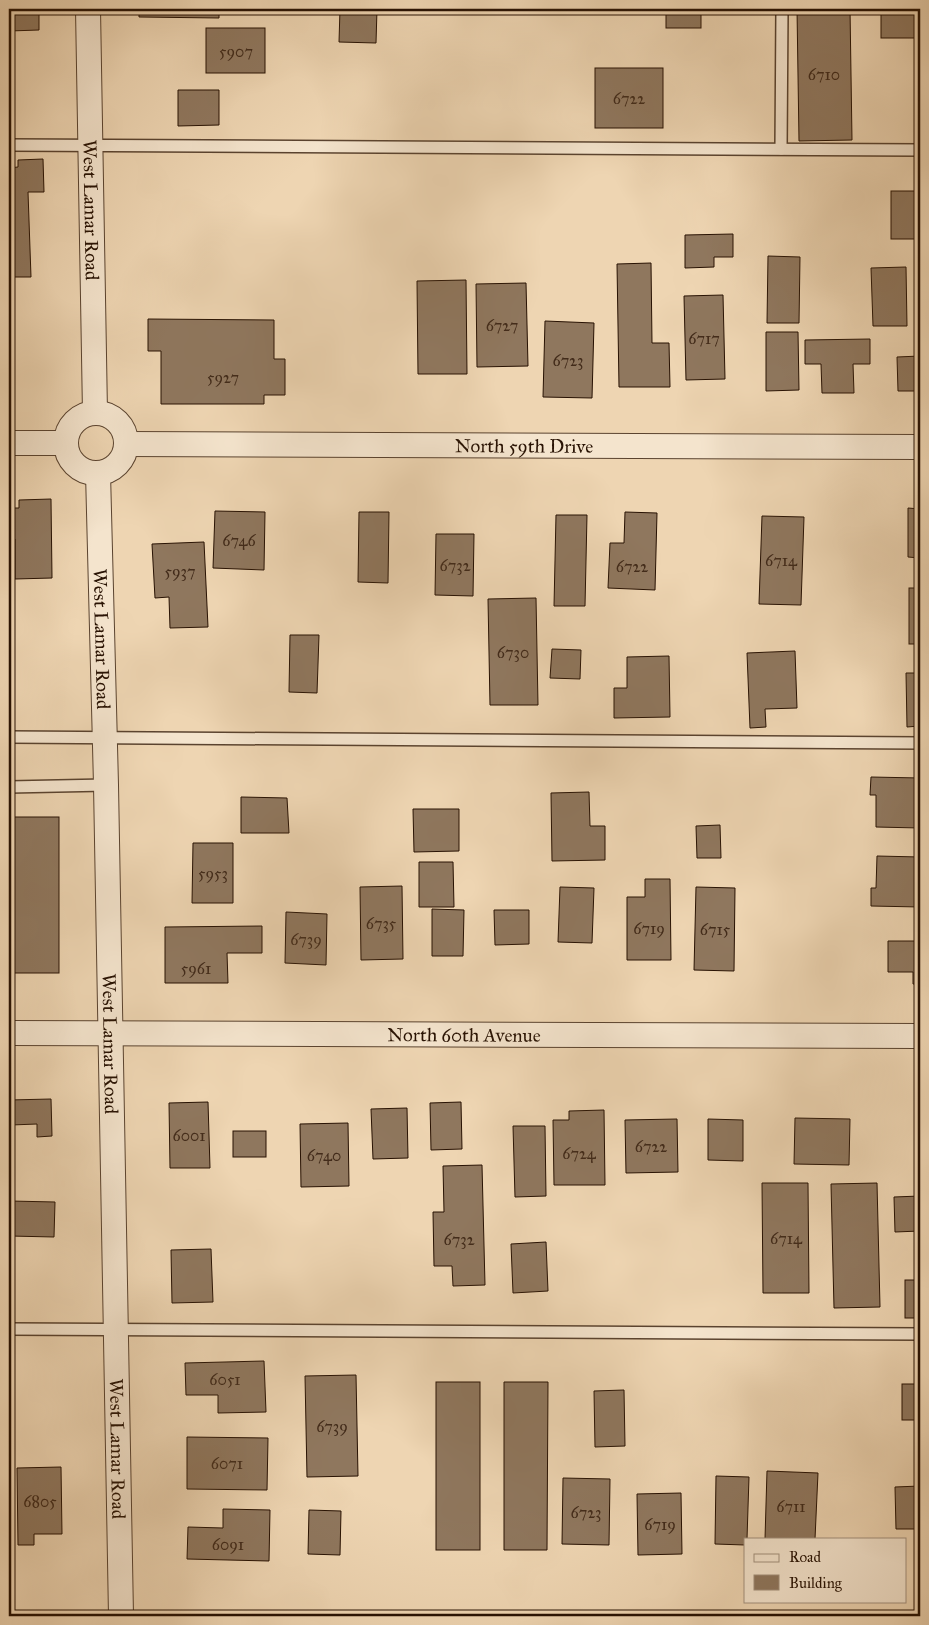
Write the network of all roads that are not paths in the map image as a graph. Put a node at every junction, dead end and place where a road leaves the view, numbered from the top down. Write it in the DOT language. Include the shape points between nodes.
graph roads {
  1 [pos="88,9"];
  2 [pos="782,9"];
  3 [pos="9,145"];
  4 [pos="90,145"];
  5 [pos="781,149"];
  6 [pos="920,150"];
  7 [pos="95,412"];
  8 [pos="9,443"];
  9 [pos="66,443"];
  10 [pos="126,444"];
  11 [pos="920,448"];
  12 [pos="98,473"];
  13 [pos="9,737"];
  14 [pos="105,737"];
  15 [pos="920,743"];
  16 [pos="106,785"];
  17 [pos="9,787"];
  18 [pos="9,1033"];
  19 [pos="110,1034"];
  20 [pos="920,1036"];
  21 [pos="9,1329"];
  22 [pos="115,1330"];
  23 [pos="920,1334"];
  24 [pos="121,1616"];
  1 -- 4 [label="street, West Lamar Road"];
  2 -- 5 [label="lane"];
  3 -- 4 [label="lane"];
  4 -- 5 [label="lane"];
  4 -- 7 [label="street, West Lamar Road"];
  5 -- 6 [label="lane"];
  7 -- 9 [label="street" via="86,414 71,426"];
  7 -- 10 [label="street" via="114,418 125,434"];
  8 -- 9 [label="street"];
  9 -- 12 [label="street" via="70,459 76,465 82,470"];
  10 -- 11 [label="street, North 59th Drive"];
  10 -- 12 [label="street" via="125,453 115,467"];
  12 -- 14 [label="street, West Lamar Road"];
  13 -- 14 [label="lane"];
  14 -- 15 [label="lane"];
  14 -- 16 [label="street, West Lamar Road"];
  16 -- 17 [label="lane"];
  16 -- 19 [label="street, West Lamar Road"];
  18 -- 19 [label="street, North 60th Avenue"];
  19 -- 20 [label="street, North 60th Avenue"];
  19 -- 22 [label="street, West Lamar Road"];
  21 -- 22 [label="lane"];
  22 -- 23 [label="lane"];
  22 -- 24 [label="street, West Lamar Road"];
}
